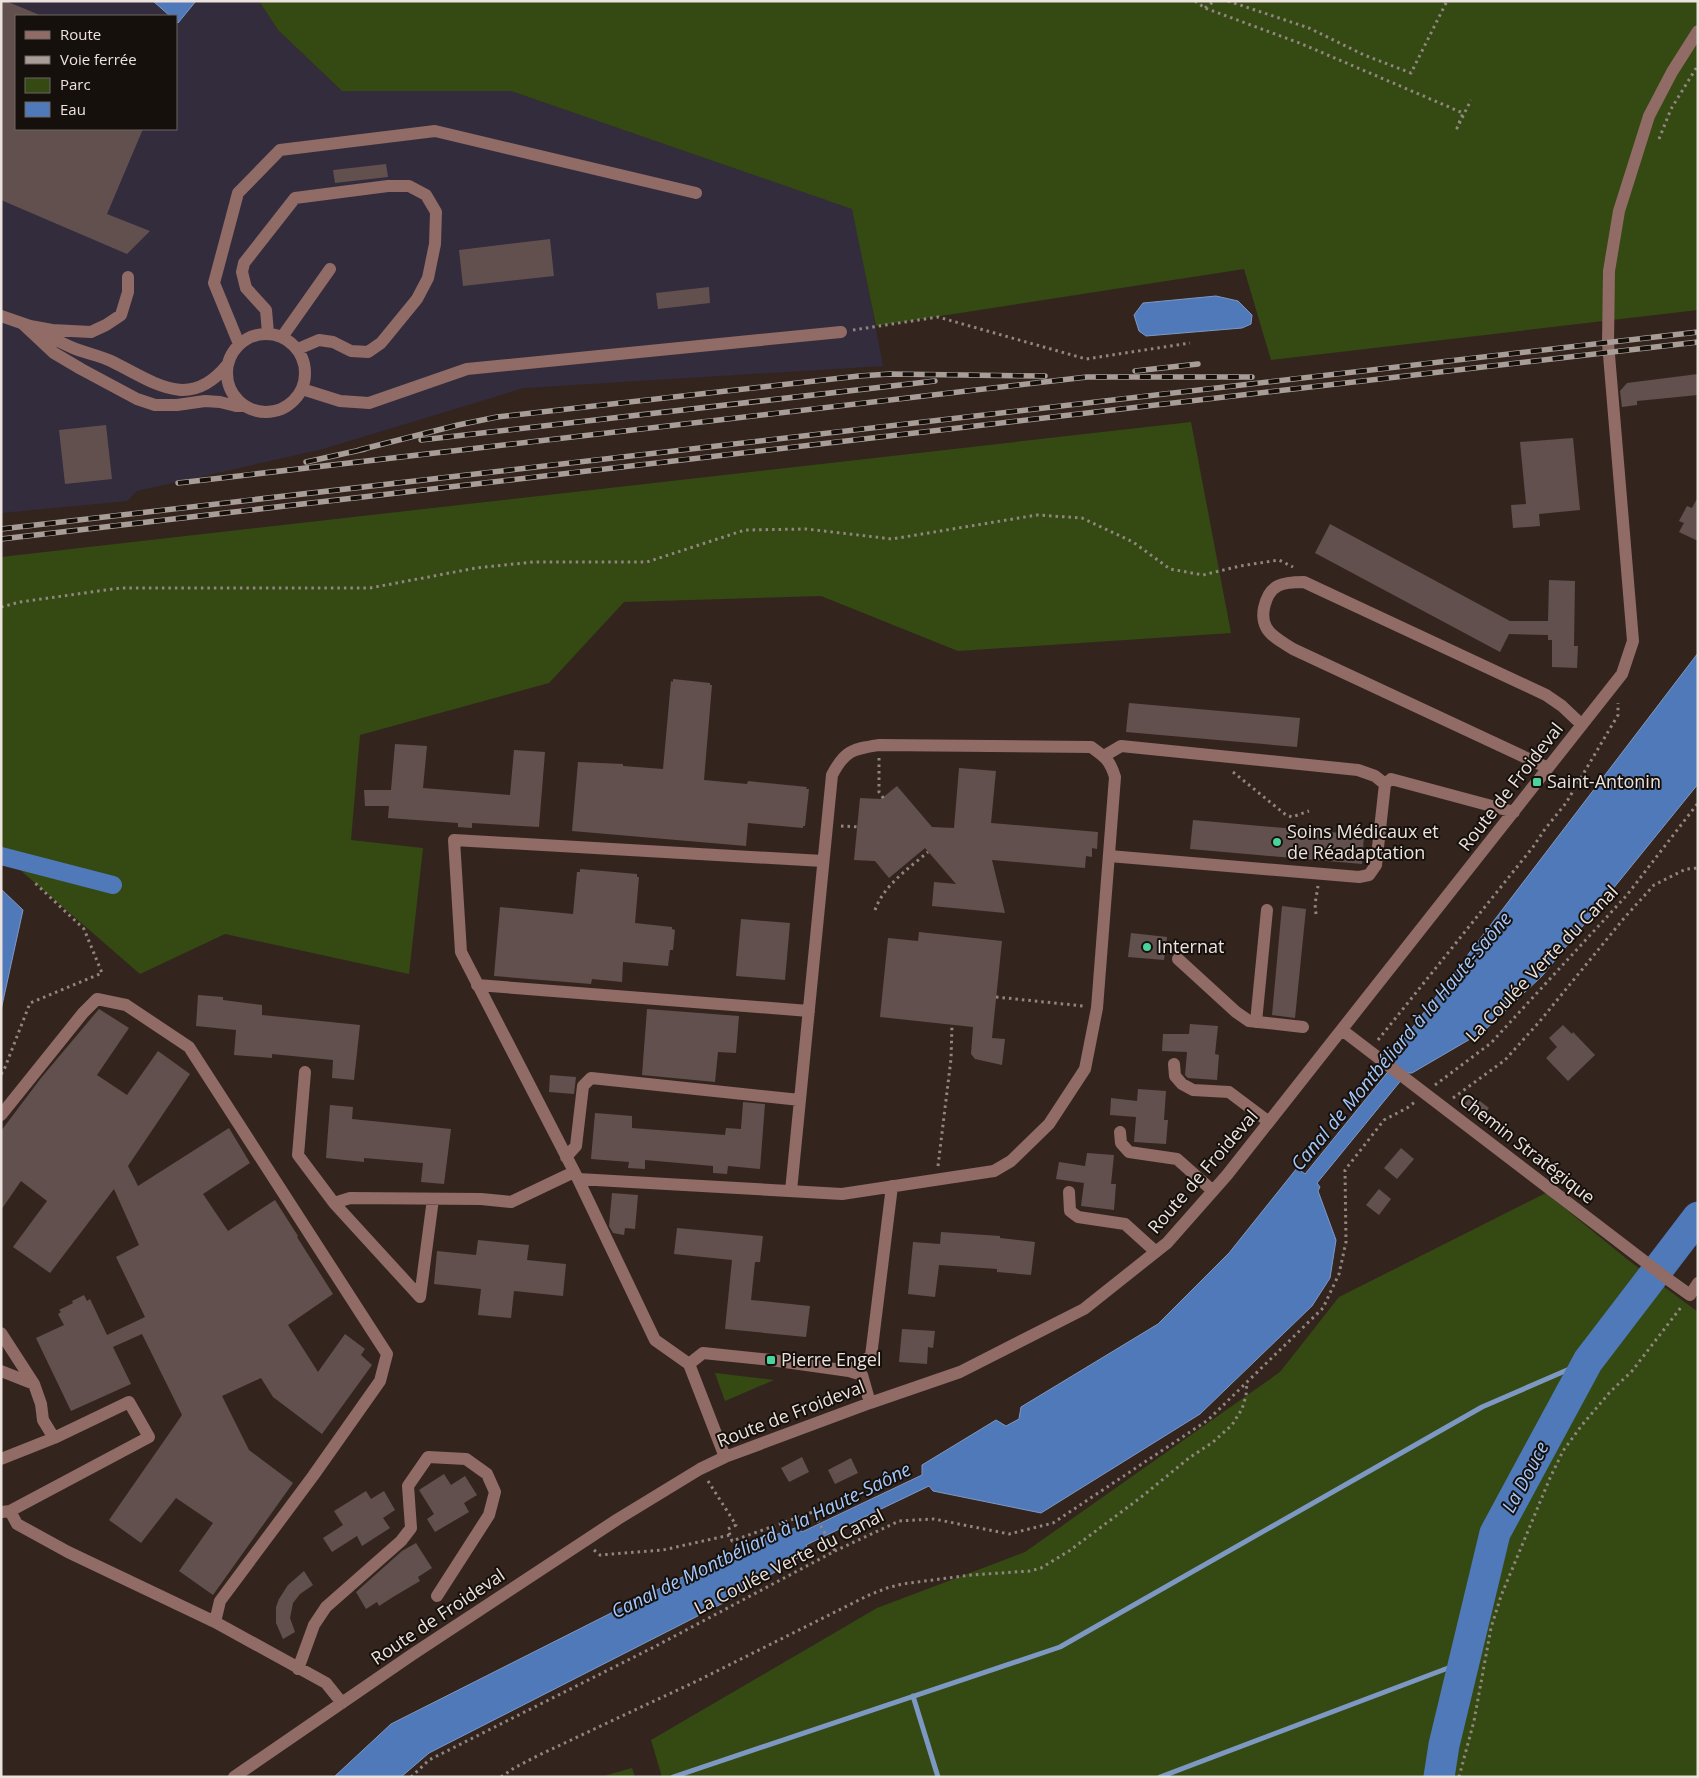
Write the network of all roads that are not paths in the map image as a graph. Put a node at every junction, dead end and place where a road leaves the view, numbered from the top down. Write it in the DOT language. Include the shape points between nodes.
graph roads {
  1 [pos="1698,31"];
  2 [pos="696,193"];
  3 [pos="330,269"];
  4 [pos="128,277"];
  5 [pos="1,316"];
  6 [pos="26,325"];
  7 [pos="841,332"];
  8 [pos="268,333"];
  9 [pos="282,337"];
  10 [pos="239,344"];
  11 [pos="298,349"];
  12 [pos="228,365"];
  13 [pos="302,389"];
  14 [pos="245,406"];
  15 [pos="1582,725"];
  16 [pos="1104,756"];
  17 [pos="1548,768"];
  18 [pos="1385,784"];
  19 [pos="1514,812"];
  20 [pos="1109,856"];
  21 [pos="823,860"];
  22 [pos="1267,910"];
  23 [pos="1178,959"];
  24 [pos="478,984"];
  25 [pos="809,1011"];
  26 [pos="1256,1022"];
  27 [pos="1303,1027"];
  28 [pos="1342,1030"];
  29 [pos="1174,1064"];
  30 [pos="305,1072"];
  31 [pos="800,1100"];
  32 [pos="1,1115"];
  33 [pos="1269,1122"];
  34 [pos="1120,1132"];
  35 [pos="566,1157"];
  36 [pos="576,1176"];
  37 [pos="892,1186"];
  38 [pos="791,1191"];
  39 [pos="1069,1192"];
  40 [pos="1213,1192"];
  41 [pos="433,1199"];
  42 [pos="334,1203"];
  43 [pos="1156,1252"];
  44 [pos="1698,1284"];
  45 [pos="1,1333"];
  46 [pos="689,1364"];
  47 [pos="1,1371"];
  48 [pos="850,1371"];
  49 [pos="34,1384"];
  50 [pos="870,1402"];
  51 [pos="54,1438"];
  52 [pos="725,1457"];
  53 [pos="1,1458"];
  54 [pos="5,1511"];
  55 [pos="437,1596"];
  56 [pos="215,1622"];
  57 [pos="298,1669"];
  58 [pos="342,1703"];
  59 [pos="234,1777"];
  1 -- 15 [label="street, Route de Froideval" via="1649,116 1621,204 1609,271 1608,352 1633,641 1622,674"];
  2 -- 10 [label="street" via="435,131 280,150 238,193 214,283"];
  3 -- 9 [label="street"];
  4 -- 6 [label="street" via="128,292 121,315 106,325 91,332"];
  5 -- 6 [label="street"];
  6 -- 12 [label="street" via="71,348 110,361 161,387 178,391 197,388 217,378"];
  6 -- 14 [label="street" via="54,352 137,399 155,405 205,401"];
  7 -- 13 [label="street" via="467,370 369,403 340,401"];
  8 -- 9 [label="street"];
  8 -- 10 [label="street" via="252,336"];
  8 -- 11 [label="street" via="266,310 246,288 242,272 244,263 295,198 388,186 409,186 426,195 436,212 435,244 428,278 417,299 381,343 368,352 351,351 333,342 319,340"];
  9 -- 11 [label="street"];
  10 -- 12 [label="street"];
  11 -- 13 [label="street" via="306,376"];
  12 -- 14 [label="street" via="230,388"];
  13 -- 14 [label="street" via="290,404 271,412 258,412"];
  15 -- 17 [label="street, Route de Froideval"];
  15 -- 17 [label="street" via="1546,695 1304,582 1278,585 1270,591 1263,613 1266,626 1276,638 1293,649"];
  16 -- 18 [label="street" via="1121,746 1358,770"];
  16 -- 20 [label="street" via="1112,764 1115,777"];
  16 -- 21 [label="street" via="1091,748 879,745 856,749 840,759 832,775"];
  17 -- 19 [label="street, Route de Froideval"];
  18 -- 19 [label="street" via="1391,779"];
  18 -- 20 [label="street" via="1376,865 1369,875 1360,877"];
  19 -- 28 [label="street, Route de Froideval"];
  20 -- 37 [label="street" via="1097,1008 1085,1069 1049,1124 1011,1161 994,1171"];
  21 -- 24 [label="street" via="454,840 461,952"];
  21 -- 25 [label="street"];
  22 -- 26 [label="street"];
  23 -- 26 [label="street" via="1236,1012"];
  24 -- 25 [label="street"];
  24 -- 35 [label="street"];
  25 -- 31 [label="street"];
  26 -- 27 [label="street"];
  28 -- 33 [label="street, Route de Froideval"];
  28 -- 44 [label="street, Chemin Stratégique" via="1668,1280 1690,1295"];
  29 -- 33 [label="street" via="1175,1076 1182,1084 1193,1090 1229,1092"];
  30 -- 42 [label="street" via="298,1156"];
  31 -- 35 [label="street" via="591,1078 583,1086 576,1146"];
  31 -- 38 [label="street"];
  32 -- 56 [label="street" via="97,998 126,1005 189,1047 386,1354 380,1381 220,1601"];
  33 -- 40 [label="street, Route de Froideval"];
  34 -- 40 [label="street" via="1121,1143 1130,1152 1178,1159"];
  35 -- 36 [label="street"];
  36 -- 38 [label="street"];
  36 -- 41 [label="street" via="511,1202"];
  36 -- 46 [label="street" via="655,1340"];
  37 -- 38 [label="street" via="842,1194"];
  37 -- 48 [label="street" via="870,1356"];
  39 -- 43 [label="street" via="1070,1210 1078,1217 1125,1224"];
  40 -- 43 [label="street, Route de Froideval"];
  41 -- 42 [label="street" via="350,1198"];
  41 -- 42 [label="street" via="420,1297"];
  43 -- 50 [label="street, Route de Froideval" via="1084,1309 960,1372"];
  45 -- 49 [label="street"];
  46 -- 48 [label="street" via="703,1353"];
  46 -- 52 [label="street"];
  47 -- 49 [label="street"];
  48 -- 50 [label="street" via="862,1375"];
  49 -- 51 [label="street" via="43,1420"];
  50 -- 52 [label="street, Route de Froideval"];
  51 -- 53 [label="street"];
  51 -- 54 [label="street" via="129,1402 149,1437"];
  52 -- 58 [label="street, Route de Froideval" via="700,1469 585,1541"];
  54 -- 56 [label="street" via="17,1524 68,1552"];
  55 -- 57 [label="street" via="489,1515 495,1492 487,1474 466,1459 428,1457 408,1486 411,1528 401,1541 326,1607 314,1625"];
  56 -- 57 [label="street"];
  57 -- 58 [label="street" via="326,1683"];
  58 -- 59 [label="street, Route de Froideval"];
}
